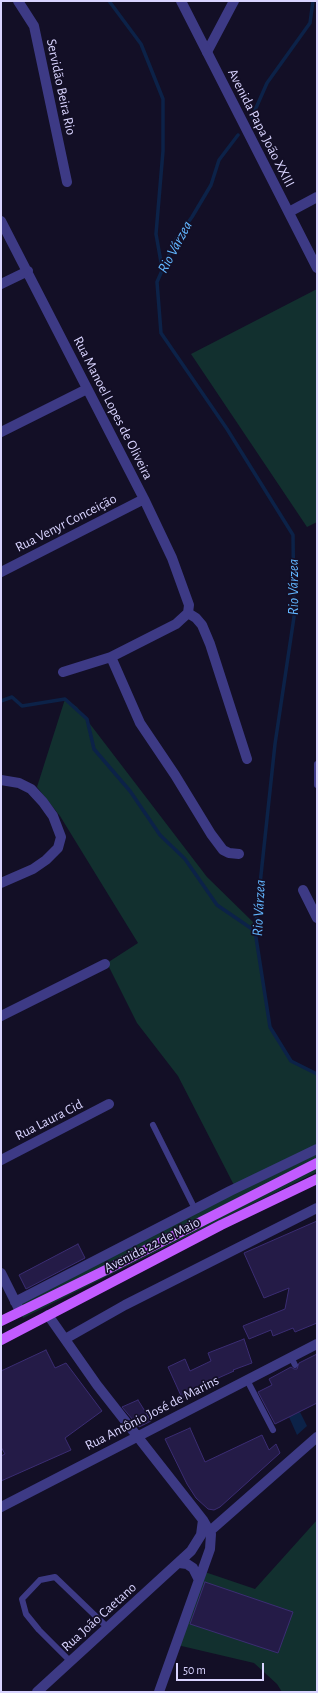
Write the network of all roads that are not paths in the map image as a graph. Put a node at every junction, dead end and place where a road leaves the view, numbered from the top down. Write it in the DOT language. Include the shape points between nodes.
graph roads {
  1 [pos="18,1"];
  2 [pos="181,1"];
  3 [pos="234,1"];
  4 [pos="207,52"];
  5 [pos="68,182"];
  6 [pos="317,197"];
  7 [pos="289,212"];
  8 [pos="1,221"];
  9 [pos="317,268"];
  10 [pos="28,271"];
  11 [pos="1,284"];
  12 [pos="87,389"];
  13 [pos="1,432"];
  14 [pos="144,499"];
  15 [pos="1,572"];
  16 [pos="188,613"];
  17 [pos="111,657"];
  18 [pos="63,672"];
  19 [pos="247,759"];
  20 [pos="317,764"];
  21 [pos="1,780"];
  22 [pos="317,785"];
  23 [pos="240,854"];
  24 [pos="1,882"];
  25 [pos="303,890"];
  26 [pos="317,918"];
  27 [pos="105,964"];
  28 [pos="1,1016"];
  29 [pos="109,1104"];
  30 [pos="153,1125"];
  31 [pos="317,1149"];
  32 [pos="1,1160"];
  33 [pos="317,1163"];
  34 [pos="317,1179"];
  35 [pos="317,1208"];
  36 [pos="195,1209"];
  37 [pos="1,1273"];
  38 [pos="15,1302"];
  39 [pos="20,1311"];
  40 [pos="48,1315"];
  41 [pos="1,1321"];
  42 [pos="65,1339"];
  43 [pos="1,1340"];
  44 [pos="317,1344"];
  45 [pos="247,1380"];
  46 [pos="273,1430"];
  47 [pos="137,1436"];
  48 [pos="317,1437"];
  49 [pos="1,1507"];
  50 [pos="203,1520"];
  51 [pos="210,1531"];
  52 [pos="179,1563"];
  53 [pos="199,1580"];
  54 [pos="108,1628"];
  55 [pos="70,1661"];
  56 [pos="37,1692"];
  57 [pos="159,1692"];
  1 -- 5 [label="street, Servidão Beira Rio" via="34,26"];
  2 -- 4 [label="street, Avenida Papa João XXIII"];
  3 -- 4 [label="street"];
  4 -- 7 [label="street, Avenida Papa João XXIII"];
  6 -- 7 [label="street"];
  7 -- 9 [label="street, Avenida Papa João XXIII"];
  8 -- 10 [label="street, Rua Manoel Lopes de Oliveira"];
  10 -- 11 [label="street"];
  10 -- 12 [label="street, Rua Manoel Lopes de Oliveira"];
  12 -- 13 [label="street"];
  12 -- 14 [label="street, Rua Manoel Lopes de Oliveira"];
  14 -- 15 [label="street, Rua Venyr Conceição"];
  14 -- 16 [label="street, Rua Manoel Lopes de Oliveira" via="181,578 189,605"];
  16 -- 17 [label="street" via="176,624"];
  16 -- 19 [label="street" via="202,625 210,644"];
  17 -- 18 [label="street"];
  17 -- 23 [label="street" via="140,723 211,834 223,850"];
  20 -- 22 [label="lane"];
  21 -- 24 [label="street" via="19,783 31,789 53,816 61,837 58,848 46,860 33,869"];
  25 -- 26 [label="street"];
  27 -- 28 [label="street"];
  29 -- 32 [label="street, Rua Laura Cid"];
  30 -- 36 [label="lane"];
  31 -- 36 [label="street, Avenida 22 de Maio"];
  33 -- 39 [label="main road, Avenida 22 de Maio"];
  34 -- 40 [label="main road, Avenida 22 de Maio" via="221,1225"];
  35 -- 42 [label="street" via="125,1305"];
  36 -- 38 [label="street, Avenida 22 de Maio"];
  37 -- 38 [label="street"];
  38 -- 39 [label="street"];
  39 -- 41 [label="main road, Avenida 22 de Maio"];
  40 -- 42 [label="street"];
  40 -- 43 [label="main road, Avenida 22 de Maio"];
  42 -- 47 [label="street"];
  44 -- 45 [label="street, Rua Antônio José de Marins" via="293,1361"];
  45 -- 46 [label="lane"];
  45 -- 47 [label="street, Rua Antônio José de Marins"];
  47 -- 49 [label="street, Rua Antônio José de Marins"];
  47 -- 50 [label="street"];
  48 -- 51 [label="street"];
  50 -- 51 [label="street"];
  50 -- 52 [label="street, Rua João Caetano" via="199,1541"];
  51 -- 53 [label="street" via="212,1542"];
  52 -- 53 [label="street" via="193,1568"];
  52 -- 54 [label="street, Rua João Caetano"];
  53 -- 57 [label="street"];
  54 -- 55 [label="street, Rua João Caetano"];
  54 -- 55 [label="lane" via="56,1577 40,1580 22,1598 26,1614"];
  55 -- 56 [label="street, Rua João Caetano"];
}
